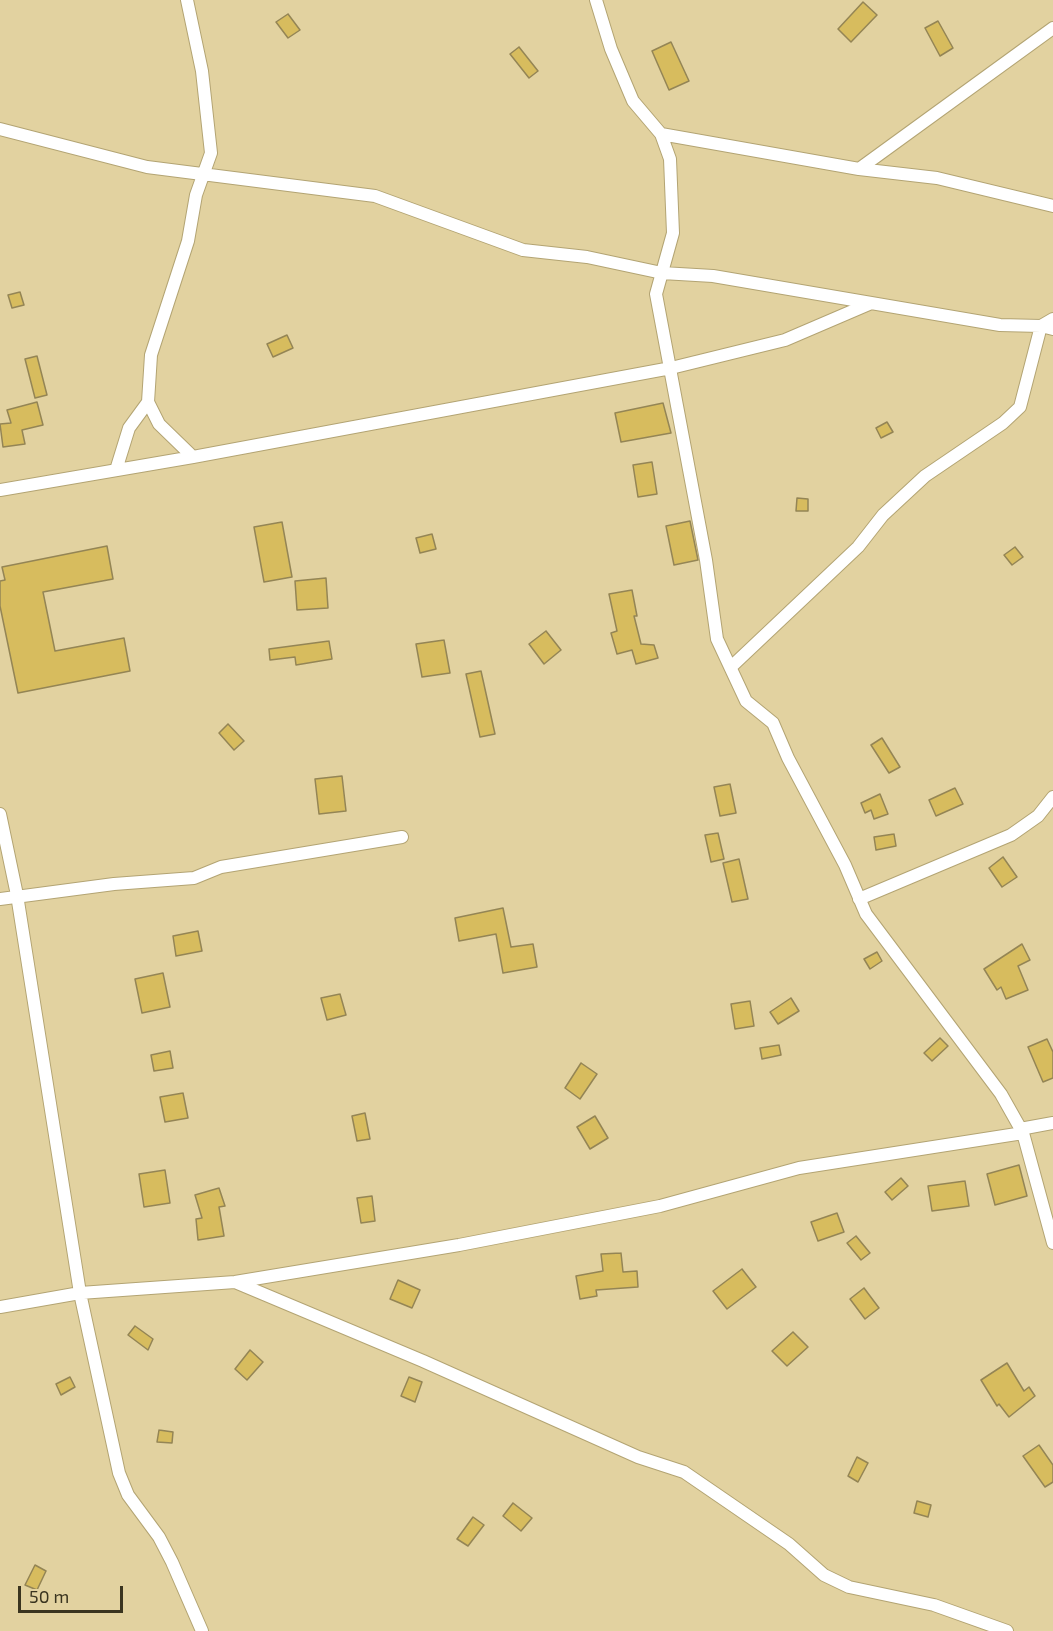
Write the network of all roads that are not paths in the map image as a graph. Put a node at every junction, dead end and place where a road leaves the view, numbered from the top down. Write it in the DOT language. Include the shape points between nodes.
graph roads {
  1 [pos="187,0"];
  2 [pos="596,0"];
  3 [pos="1053,28"];
  4 [pos="0,129"];
  5 [pos="661,134"];
  6 [pos="859,169"];
  7 [pos="206,174"];
  8 [pos="1053,206"];
  9 [pos="662,273"];
  10 [pos="869,304"];
  11 [pos="1053,319"];
  12 [pos="1047,328"];
  13 [pos="671,368"];
  14 [pos="148,402"];
  15 [pos="193,457"];
  16 [pos="116,470"];
  17 [pos="0,490"];
  18 [pos="730,667"];
  19 [pos="1053,797"];
  20 [pos="0,814"];
  21 [pos="402,837"];
  22 [pos="17,895"];
  23 [pos="0,899"];
  24 [pos="859,899"];
  25 [pos="1053,1123"];
  26 [pos="1021,1131"];
  27 [pos="1053,1243"];
  28 [pos="234,1282"];
  29 [pos="80,1293"];
  30 [pos="0,1307"];
  31 [pos="202,1631"];
  32 [pos="1007,1631"];
  1 -- 7 [label="street" via="202,71 210,141"];
  2 -- 5 [label="street" via="633,101"];
  3 -- 6 [label="street"];
  4 -- 7 [label="street" via="136,165"];
  5 -- 6 [label="street"];
  5 -- 9 [label="street" via="670,159 673,227"];
  6 -- 8 [label="street" via="937,178"];
  7 -- 9 [label="street" via="375,196 507,246 588,257"];
  7 -- 14 [label="street" via="196,195 188,241 151,355"];
  9 -- 10 [label="street" via="712,276"];
  9 -- 13 [label="street" via="656,294"];
  10 -- 12 [label="street" via="1000,325"];
  10 -- 13 [label="street" via="785,340"];
  11 -- 12 [label="street"];
  12 -- 18 [label="street" via="1020,407 925,476 883,515 858,547"];
  13 -- 15 [label="street"];
  13 -- 18 [label="street" via="717,639"];
  14 -- 15 [label="street" via="159,424"];
  14 -- 16 [label="street" via="129,428"];
  15 -- 16 [label="street"];
  16 -- 17 [label="street"];
  18 -- 24 [label="street" via="746,701 773,723"];
  19 -- 24 [label="street" via="1038,816 1011,834"];
  20 -- 22 [label="street"];
  21 -- 22 [label="street" via="221,867 194,878"];
  22 -- 23 [label="street"];
  22 -- 29 [label="street"];
  24 -- 26 [label="street" via="900,961 1001,1094"];
  25 -- 26 [label="street"];
  26 -- 27 [label="street"];
  26 -- 28 [label="street" via="799,1168 660,1206 459,1245"];
  28 -- 29 [label="street"];
  28 -- 32 [label="street" via="638,1457 684,1472 789,1544 824,1575 849,1587 934,1605"];
  29 -- 30 [label="street"];
  29 -- 31 [label="street" via="119,1473 129,1495 159,1537"];
}
